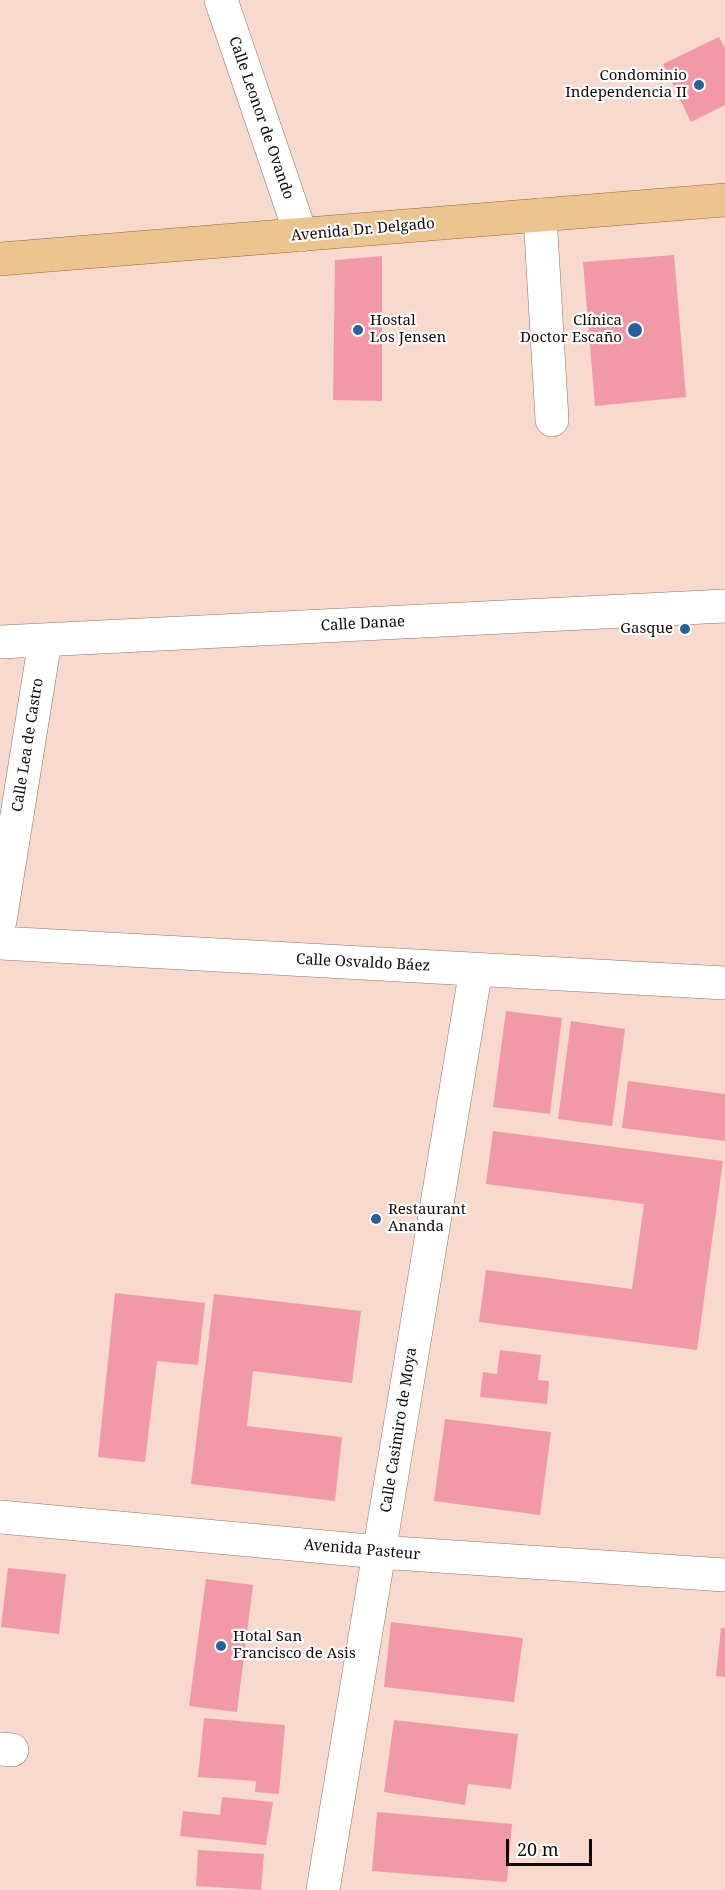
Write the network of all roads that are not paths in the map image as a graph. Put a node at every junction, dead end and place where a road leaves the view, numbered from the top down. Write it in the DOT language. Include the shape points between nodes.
graph roads {
  1 [pos="221,0"];
  2 [pos="725,200"];
  3 [pos="540,215"];
  4 [pos="301,235"];
  5 [pos="0,259"];
  6 [pos="552,420"];
  7 [pos="725,606"];
  8 [pos="45,641"];
  9 [pos="0,642"];
  10 [pos="0,921"];
  11 [pos="0,943"];
  12 [pos="476,969"];
  13 [pos="725,983"];
  14 [pos="0,1517"];
  15 [pos="379,1552"];
  16 [pos="725,1575"];
  17 [pos="323,1890"];
  1 -- 4 [label="street, Calle Leonor de Ovando"];
  2 -- 3 [label="main road, Avenida Dr. Delgado"];
  3 -- 4 [label="main road, Avenida Dr. Delgado"];
  3 -- 6 [label="street"];
  4 -- 5 [label="main road, Avenida Dr. Delgado"];
  7 -- 8 [label="street, Calle Danae"];
  8 -- 9 [label="street, Calle Danae"];
  8 -- 10 [label="street, Calle Lea de Castro"];
  11 -- 12 [label="street, Calle Osvaldo Báez"];
  12 -- 13 [label="street, Calle Osvaldo Báez"];
  12 -- 15 [label="street, Calle Casimiro de Moya"];
  14 -- 15 [label="street, Avenida Pasteur"];
  15 -- 16 [label="street, Avenida Pasteur"];
  15 -- 17 [label="street, Calle Casimiro de Moya"];
}
